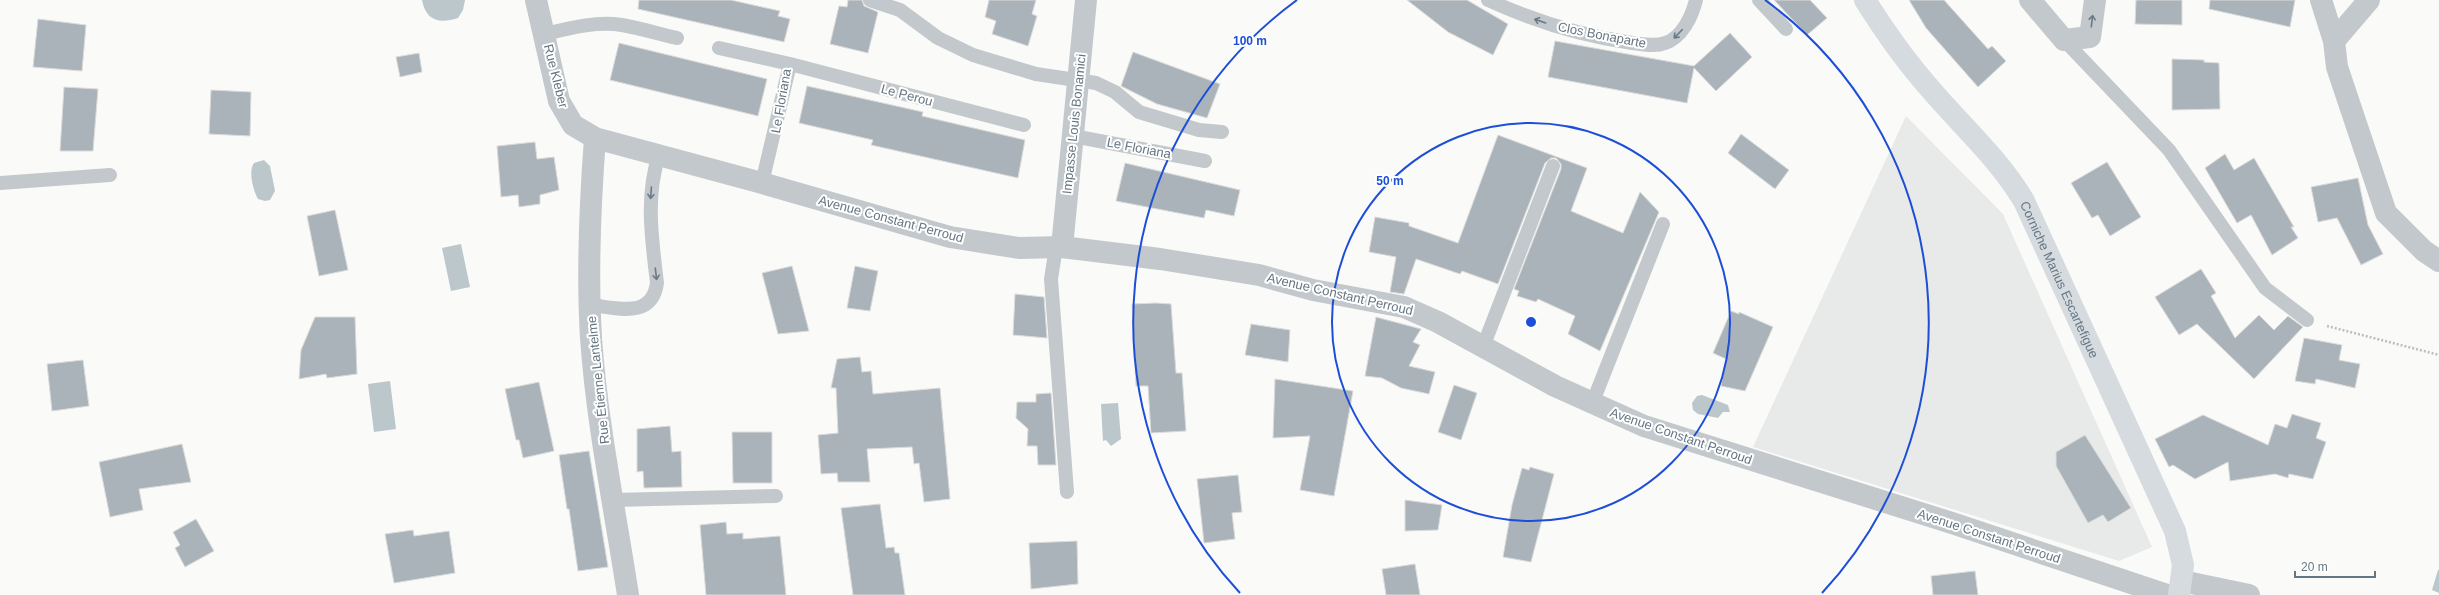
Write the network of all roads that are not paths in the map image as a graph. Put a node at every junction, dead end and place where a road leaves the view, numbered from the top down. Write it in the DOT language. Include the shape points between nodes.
graph roads {
  1 [pos="536,0"];
  2 [pos="870,0"];
  3 [pos="1086,0"];
  4 [pos="1488,0"];
  5 [pos="1696,0"];
  6 [pos="1759,0"];
  7 [pos="1865,0"];
  8 [pos="2030,0"];
  9 [pos="2095,0"];
  10 [pos="2321,0"];
  11 [pos="2369,0"];
  12 [pos="1786,29"];
  13 [pos="545,34"];
  14 [pos="677,38"];
  15 [pos="2064,40"];
  16 [pos="2334,41"];
  17 [pos="719,48"];
  18 [pos="790,64"];
  19 [pos="1078,80"];
  20 [pos="1024,125"];
  21 [pos="1222,132"];
  22 [pos="1073,136"];
  23 [pos="595,138"];
  24 [pos="659,155"];
  25 [pos="1206,161"];
  26 [pos="1553,166"];
  27 [pos="110,176"];
  28 [pos="0,183"];
  29 [pos="762,183"];
  30 [pos="1663,224"];
  31 [pos="1059,247"];
  32 [pos="2439,260"];
  33 [pos="591,305"];
  34 [pos="2307,320"];
  35 [pos="1483,347"];
  36 [pos="1592,404"];
  37 [pos="1067,492"];
  38 [pos="776,496"];
  39 [pos="613,500"];
  40 [pos="2176,590"];
  41 [pos="628,595"];
  42 [pos="2250,595"];
  1 -- 13 [label="street, Rue Kleber"];
  2 -- 19 [label="lane" via="900,10 938,38 972,55 1016,69"];
  3 -- 19 [label="street, Impasse Louis Bonamici"];
  5 -- 4 [label="lane, Clos Bonaparte, one-way" via="1685,27 1679,34 1672,41 1655,45 1581,34 1535,20"];
  6 -- 12 [label="lane"];
  7 -- 40 [label="main road, Corniche Marius Escartefigue" via="1885,31 1931,90 2008,175 2024,201 2175,531 2183,565"];
  8 -- 15 [label="street"];
  15 -- 9 [label="street, one-way" via="2090,37"];
  10 -- 16 [label="street"];
  11 -- 16 [label="street"];
  13 -- 14 [label="lane" via="585,25 610,24"];
  13 -- 23 [label="street, Rue Kleber" via="563,109 573,125"];
  15 -- 34 [label="lane" via="2169,150 2265,288"];
  16 -- 32 [label="street" via="2337,67 2386,213 2424,251"];
  17 -- 18 [label="lane, Le Floriana"];
  18 -- 20 [label="lane, Le Perou"];
  18 -- 29 [label="lane, Le Floriana"];
  19 -- 21 [label="lane" via="1103,85 1139,112 1199,130"];
  19 -- 22 [label="street, Impasse Louis Bonamici"];
  22 -- 25 [label="lane, Le Floriana"];
  22 -- 31 [label="street, Impasse Louis Bonamici"];
  23 -- 24 [label="street, Avenue Constant Perroud"];
  23 -- 33 [label="street, Rue Étienne Lantelme"];
  24 -- 29 [label="street, Avenue Constant Perroud"];
  24 -- 33 [label="lane, one-way" via="653,173 650,204 657,283 655,294 650,302 637,308"];
  26 -- 35 [label="lane"];
  27 -- 28 [label="lane"];
  29 -- 31 [label="street, Avenue Constant Perroud" via="950,237 1019,248"];
  30 -- 36 [label="lane"];
  31 -- 35 [label="street, Avenue Constant Perroud" via="1229,270 1313,290 1382,301 1422,313"];
  31 -- 37 [label="lane" via="1051,279"];
  33 -- 39 [label="street, Rue Étienne Lantelme" via="593,354"];
  35 -- 36 [label="street, Avenue Constant Perroud"];
  36 -- 40 [label="street, Avenue Constant Perroud" via="1644,426 1945,521"];
  38 -- 39 [label="lane"];
  39 -- 41 [label="street, Rue Étienne Lantelme"];
  40 -- 42 [label="street, Avenue Constant Perroud"];
}
